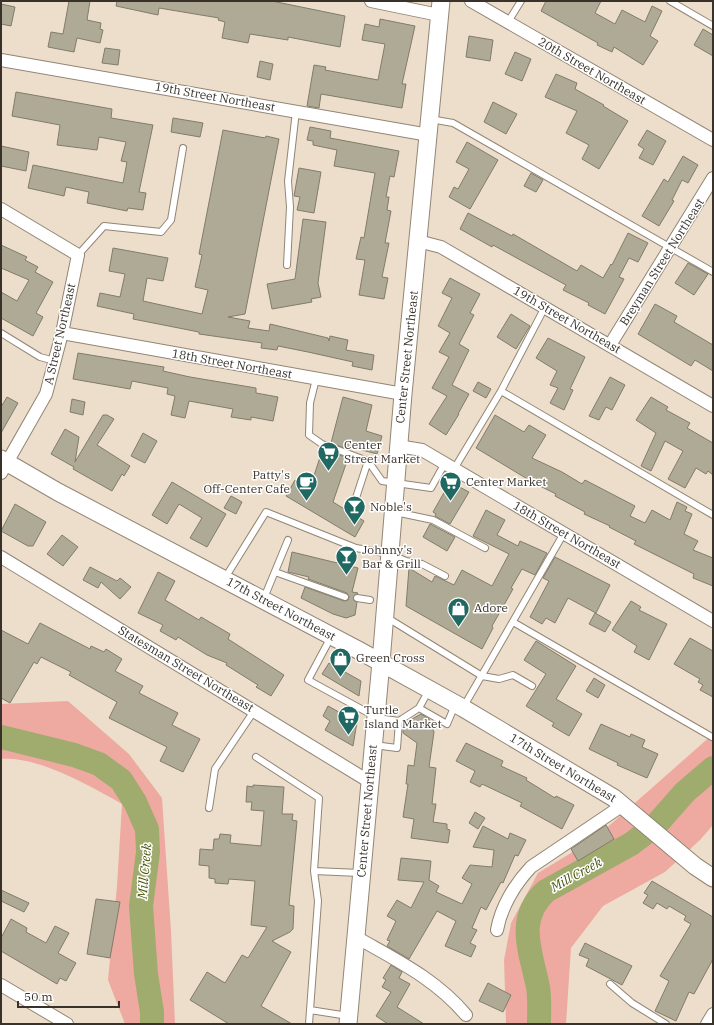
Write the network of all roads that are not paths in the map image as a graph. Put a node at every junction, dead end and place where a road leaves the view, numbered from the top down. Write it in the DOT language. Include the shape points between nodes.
graph roads {
  1 [pos="371,1"];
  2 [pos="471,1"];
  3 [pos="521,1"];
  4 [pos="670,1"];
  5 [pos="440,8"];
  6 [pos="508,22"];
  7 [pos="713,26"];
  8 [pos="1,60"];
  9 [pos="296,112"];
  10 [pos="429,127"];
  11 [pos="713,140"];
  12 [pos="183,148"];
  13 [pos="713,178"];
  14 [pos="1,209"];
  15 [pos="418,242"];
  16 [pos="671,248"];
  17 [pos="78,255"];
  18 [pos="288,265"];
  19 [pos="713,272"];
  20 [pos="545,307"];
  21 [pos="62,333"];
  22 [pos="1,334"];
  23 [pos="610,345"];
  24 [pos="55,361"];
  25 [pos="316,378"];
  26 [pos="501,391"];
  27 [pos="403,394"];
  28 [pos="713,406"];
  29 [pos="398,446"];
  30 [pos="368,461"];
  31 [pos="3,465"];
  32 [pos="449,466"];
  33 [pos="396,484"];
  34 [pos="353,507"];
  35 [pos="394,512"];
  36 [pos="713,515"];
  37 [pos="564,533"];
  38 [pos="288,540"];
  39 [pos="485,548"];
  40 [pos="390,554"];
  41 [pos="1,557"];
  42 [pos="275,572"];
  43 [pos="445,576"];
  44 [pos="224,579"];
  45 [pos="345,597"];
  46 [pos="357,598"];
  47 [pos="263,600"];
  48 [pos="370,600"];
  49 [pos="384,616"];
  50 [pos="713,621"];
  51 [pos="513,622"];
  52 [pos="332,636"];
  53 [pos="381,662"];
  54 [pos="482,676"];
  55 [pos="532,686"];
  56 [pos="429,688"];
  57 [pos="459,705"];
  58 [pos="419,708"];
  59 [pos="254,711"];
  60 [pos="376,718"];
  61 [pos="399,721"];
  62 [pos="712,737"];
  63 [pos="373,745"];
  64 [pos="256,756"];
  65 [pos="370,782"];
  66 [pos="624,804"];
  67 [pos="209,808"];
  68 [pos="314,871"];
  69 [pos="361,874"];
  70 [pos="713,878"];
  71 [pos="497,930"];
  72 [pos="356,937"];
  73 [pos="610,984"];
  74 [pos="1,985"];
  75 [pos="310,1010"];
  76 [pos="713,1014"];
  77 [pos="466,1015"];
  78 [pos="348,1020"];
  79 [pos="67,1024"];
  80 [pos="309,1024"];
  81 [pos="666,1024"];
  82 [pos="707,1024"];
  1 -- 5 [label="street"];
  2 -- 6 [label="street, 20th Street Northeast"];
  3 -- 6 [label="lane"];
  4 -- 7 [label="lane"];
  5 -- 10 [label="main road, Center Street Northeast"];
  6 -- 11 [label="street, 20th Street Northeast"];
  8 -- 9 [label="street, 19th Street Northeast"];
  9 -- 10 [label="street, 19th Street Northeast"];
  9 -- 18 [label="lane" via="288,181"];
  10 -- 15 [label="main road, Center Street Northeast"];
  10 -- 16 [label="lane" via="453,123"];
  12 -- 17 [label="lane" via="171,220 161,232 104,226"];
  13 -- 16 [label="street, Breyman Street Northeast"];
  14 -- 17 [label="street"];
  15 -- 20 [label="street, 19th Street Northeast" via="441,247"];
  15 -- 27 [label="main road, Center Street Northeast"];
  16 -- 19 [label="lane"];
  16 -- 23 [label="street, Breyman Street Northeast"];
  17 -- 21 [label="street, A Street Northeast"];
  20 -- 23 [label="street, 19th Street Northeast"];
  20 -- 26 [label="lane"];
  21 -- 24 [label="street, A Street Northeast"];
  21 -- 25 [label="street, 18th Street Northeast"];
  22 -- 24 [label="lane" via="40,357"];
  23 -- 28 [label="street, 19th Street Northeast"];
  24 -- 31 [label="street, A Street Northeast" via="46,394"];
  25 -- 27 [label="street, 18th Street Northeast"];
  25 -- 30 [label="lane" via="310,402 309,435 322,444"];
  26 -- 32 [label="lane"];
  26 -- 36 [label="lane"];
  27 -- 29 [label="main road, Center Street Northeast"];
  29 -- 32 [label="street, 18th Street Northeast" via="422,450"];
  29 -- 33 [label="main road, Center Street Northeast"];
  30 -- 33 [label="lane" via="382,481"];
  30 -- 34 [label="lane"];
  31 -- 44 [label="main road, 17th Street Northeast"];
  32 -- 33 [label="lane" via="431,488"];
  32 -- 37 [label="street, 18th Street Northeast"];
  33 -- 35 [label="main road, Center Street Northeast"];
  35 -- 39 [label="lane" via="433,520"];
  35 -- 40 [label="main road, Center Street Northeast"];
  37 -- 50 [label="street, 18th Street Northeast"];
  37 -- 51 [label="lane"];
  38 -- 42 [label="lane"];
  40 -- 43 [label="lane" via="422,564"];
  40 -- 44 [label="lane" via="356,548 266,512"];
  40 -- 49 [label="main road, Center Street Northeast"];
  41 -- 59 [label="street, Statesman Street Northeast"];
  42 -- 45 [label="lane"];
  42 -- 47 [label="lane"];
  44 -- 47 [label="main road, 17th Street Northeast"];
  46 -- 48 [label="lane"];
  47 -- 52 [label="main road, 17th Street Northeast"];
  49 -- 53 [label="main road, Center Street Northeast"];
  49 -- 54 [label="lane"];
  51 -- 54 [label="lane"];
  51 -- 62 [label="lane"];
  52 -- 53 [label="main road, 17th Street Northeast"];
  52 -- 60 [label="lane" via="308,680"];
  53 -- 56 [label="main road, 17th Street Northeast"];
  53 -- 60 [label="main road, Center Street Northeast"];
  54 -- 55 [label="lane" via="499,679 512,675"];
  54 -- 57 [label="lane"];
  56 -- 57 [label="main road, 17th Street Northeast"];
  56 -- 58 [label="lane"];
  57 -- 58 [label="lane" via="447,724"];
  57 -- 66 [label="main road, 17th Street Northeast"];
  58 -- 61 [label="lane"];
  59 -- 65 [label="street, Statesman Street Northeast"];
  59 -- 67 [label="lane" via="215,769"];
  60 -- 61 [label="lane"];
  60 -- 63 [label="main road, Center Street Northeast"];
  61 -- 63 [label="lane" via="397,748"];
  63 -- 65 [label="main road, Center Street Northeast"];
  64 -- 68 [label="lane" via="319,798"];
  65 -- 69 [label="main road, Center Street Northeast"];
  66 -- 70 [label="main road, 17th Street Northeast" via="695,866"];
  66 -- 71 [label="street" via="531,867 522,876 500,916"];
  68 -- 69 [label="lane"];
  68 -- 75 [label="lane" via="318,901"];
  69 -- 72 [label="main road, Center Street Northeast"];
  72 -- 77 [label="street" via="435,984"];
  72 -- 78 [label="main road, Center Street Northeast"];
  73 -- 81 [label="lane" via="627,1000"];
  74 -- 79 [label="street"];
  75 -- 78 [label="lane"];
  75 -- 80 [label="lane"];
  76 -- 82 [label="street"];
}
